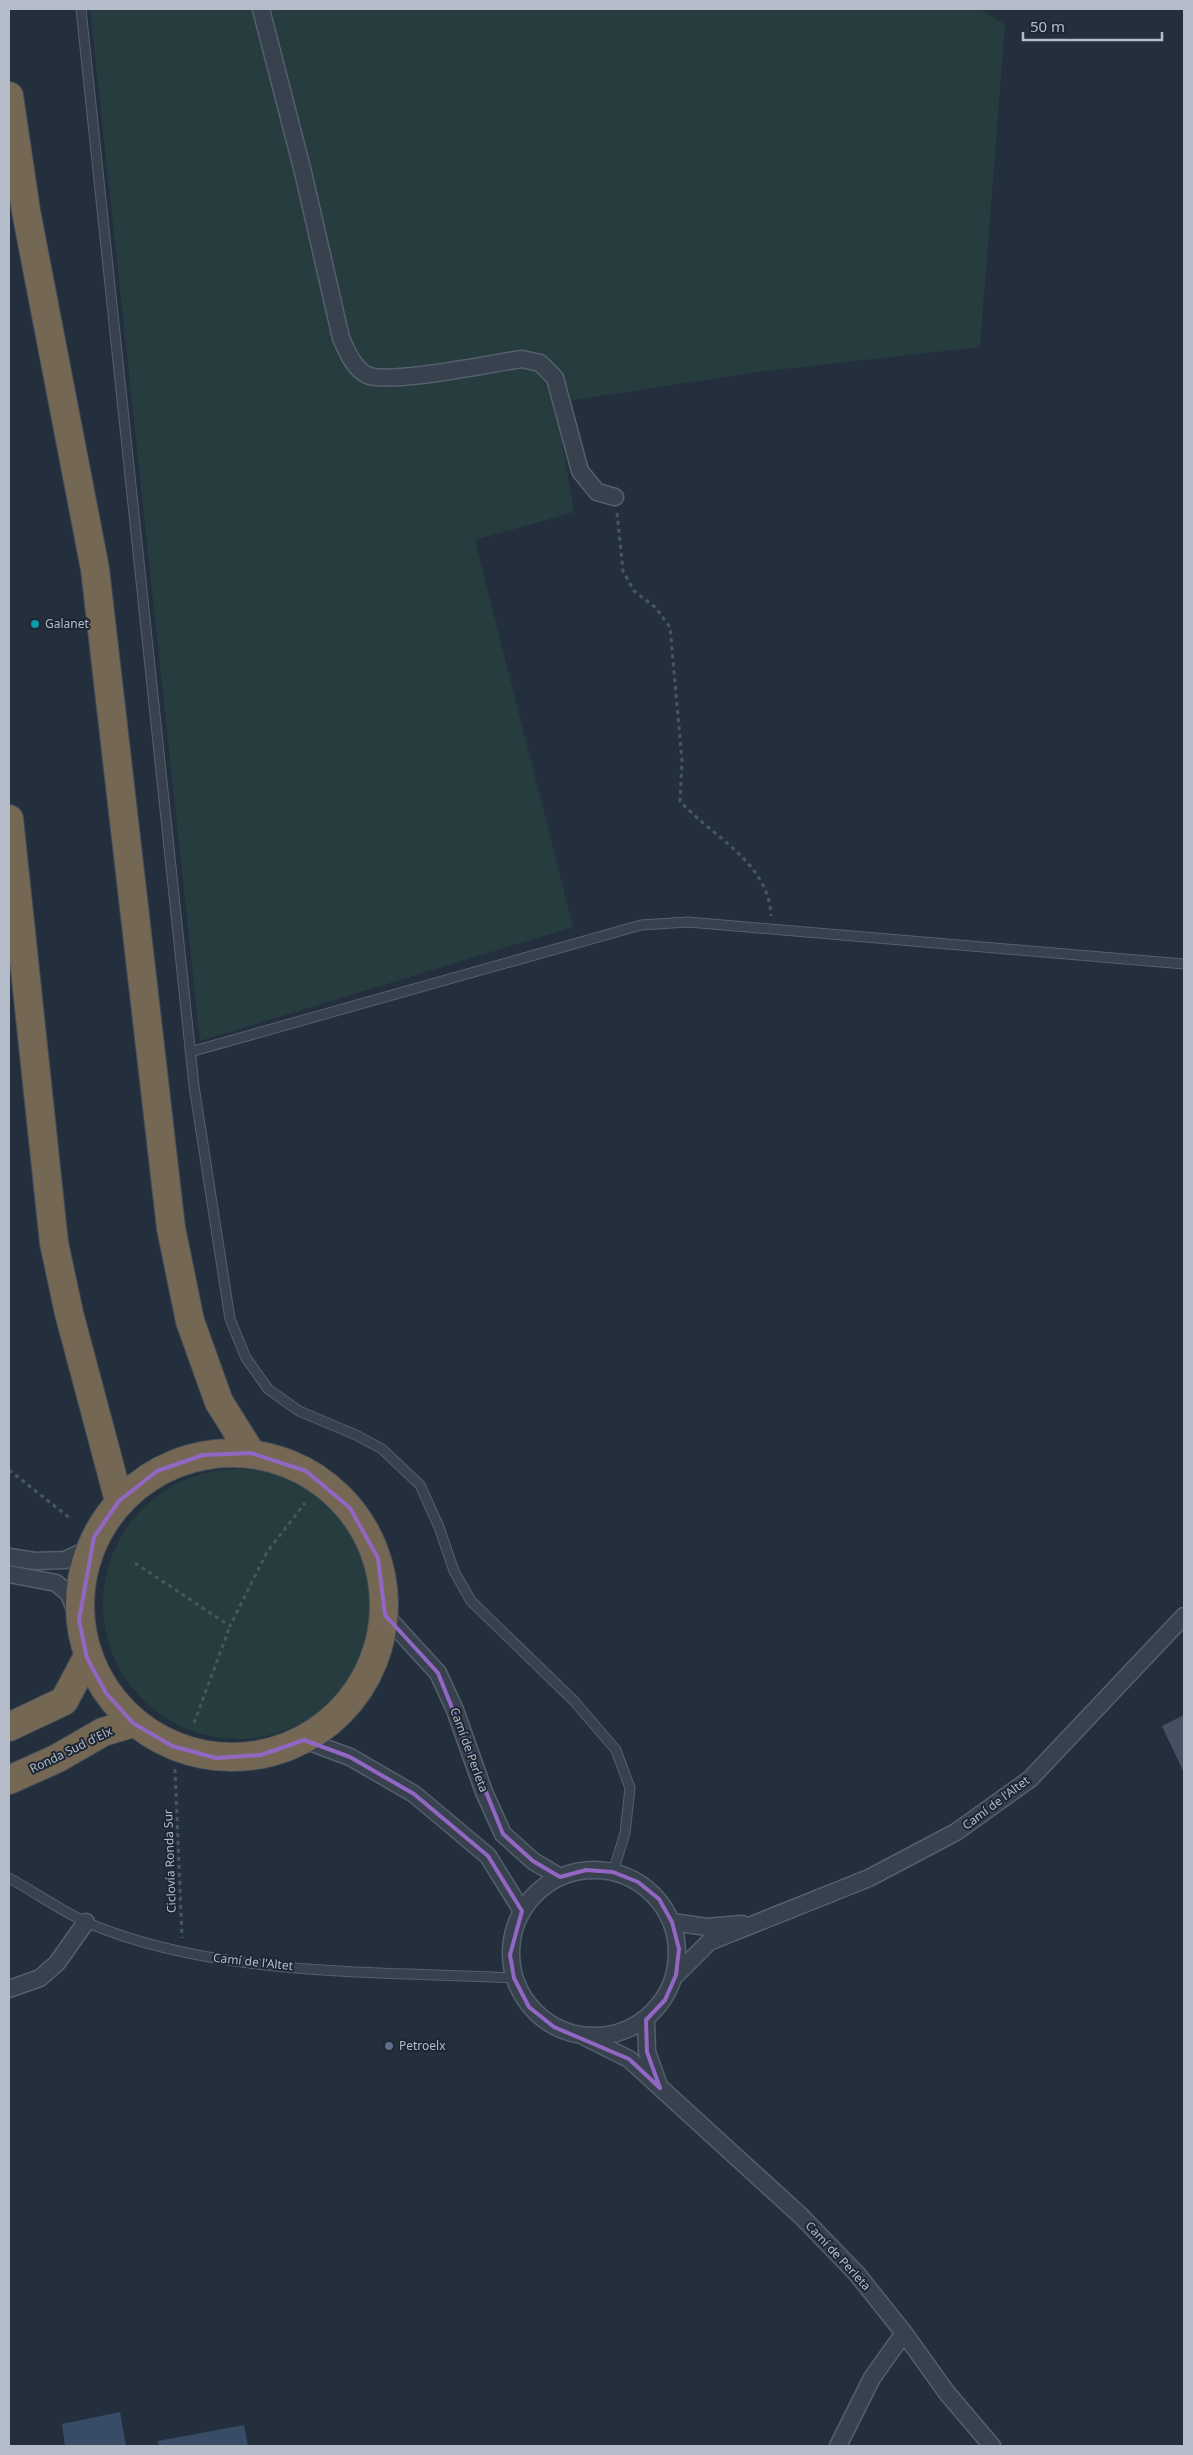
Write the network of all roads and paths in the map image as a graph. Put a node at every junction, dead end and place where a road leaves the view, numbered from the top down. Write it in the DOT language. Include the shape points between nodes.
graph roads {
  1 [pos="81,9"];
  2 [pos="261,9"];
  3 [pos="9,96"];
  4 [pos="615,497"];
  5 [pos="9,820"];
  6 [pos="771,929"];
  7 [pos="1184,964"];
  8 [pos="190,1052"];
  9 [pos="252,1453"];
  10 [pos="9,1470"];
  11 [pos="119,1501"];
  12 [pos="305,1503"];
  13 [pos="71,1519"];
  14 [pos="91,1548"];
  15 [pos="9,1558"];
  16 [pos="135,1563"];
  17 [pos="9,1574"];
  18 [pos="385,1615"];
  19 [pos="1184,1616"];
  20 [pos="79,1620"];
  21 [pos="230,1626"];
  22 [pos="87,1658"];
  23 [pos="133,1723"];
  24 [pos="194,1723"];
  25 [pos="9,1727"];
  26 [pos="304,1740"];
  27 [pos="175,1769"];
  28 [pos="9,1780"];
  29 [pos="613,1872"];
  30 [pos="560,1877"];
  31 [pos="9,1878"];
  32 [pos="522,1911"];
  33 [pos="86,1922"];
  34 [pos="672,1922"];
  35 [pos="759,1922"];
  36 [pos="181,1953"];
  37 [pos="676,1975"];
  38 [pos="514,1978"];
  39 [pos="9,1989"];
  40 [pos="646,2020"];
  41 [pos="585,2037"];
  42 [pos="660,2088"];
  43 [pos="904,2333"];
  44 [pos="838,2446"];
  45 [pos="992,2446"];
  1 -- 8 [label="lane"];
  2 -- 4 [label="street" via="341,338 352,361 367,375 392,378 522,359 540,363 555,378 580,472 597,492"];
  3 -- 9 [label="highway" via="26,211 95,570 170,1228 190,1321 219,1402"];
  4 -- 6 [label="path" via="624,571 634,591 655,607 670,627 682,761 680,801 693,816 746,860 763,883 770,900"];
  5 -- 11 [label="highway" via="54,1243 69,1313"];
  6 -- 7 [label="lane"];
  6 -- 8 [label="lane" via="688,922 641,925"];
  8 -- 29 [label="lane" via="230,1319 246,1358 268,1389 299,1411 382,1449 420,1486 454,1570 471,1601 574,1701 616,1750 630,1788 625,1833"];
  9 -- 11 [label="highway" via="203,1455 176,1464 157,1471"];
  9 -- 18 [label="highway" via="306,1471 350,1508 378,1558"];
  10 -- 13 [label="path"];
  11 -- 14 [label="highway" via="94,1537"];
  12 -- 21 [label="path" via="267,1552"];
  14 -- 15 [label="street" via="64,1560"];
  14 -- 20 [label="highway"];
  16 -- 21 [label="path"];
  17 -- 20 [label="street" via="56,1583 69,1594"];
  18 -- 26 [label="highway" via="373,1665 345,1709"];
  18 -- 30 [label="street, Camí de Perleta" via="438,1672 503,1834 533,1861"];
  19 -- 35 [label="street, Camí de l'Altet" via="1030,1779 956,1832 869,1878"];
  20 -- 22 [label="highway"];
  21 -- 24 [label="path"];
  22 -- 23 [label="highway" via="106,1693"];
  22 -- 25 [label="highway" via="64,1701"];
  23 -- 26 [label="highway" via="172,1746 216,1758 261,1755"];
  23 -- 28 [label="highway, Ronda Sud d'Elx" via="103,1732 56,1759"];
  26 -- 32 [label="street" via="350,1757 414,1794 488,1856"];
  27 -- 36 [label="path, Ciclovía Ronda Sur"];
  29 -- 30 [label="street" via="586,1870"];
  29 -- 34 [label="street" via="638,1882 658,1899"];
  30 -- 32 [label="street" via="538,1891"];
  31 -- 33 [label="lane, Camí de l'Altet"];
  32 -- 38 [label="street" via="513,1932 510,1955"];
  33 -- 36 [label="lane, Camí de l'Altet"];
  33 -- 39 [label="street" via="57,1964 40,1978"];
  34 -- 35 [label="street" via="707,1927"];
  34 -- 37 [label="street" via="678,1949"];
  35 -- 37 [label="street, Camí de l'Altet" via="709,1942"];
  36 -- 38 [label="lane, Camí de l'Altet" via="341,1971"];
  37 -- 40 [label="street" via="665,2000"];
  38 -- 41 [label="street" via="529,2007 554,2028"];
  40 -- 41 [label="street" via="617,2035"];
  40 -- 42 [label="street, Camí de Perleta" via="647,2052"];
  41 -- 42 [label="street, Camí de Perleta" via="629,2059"];
  42 -- 43 [label="street, Camí de Perleta" via="802,2217 857,2274"];
  43 -- 44 [label="street" via="872,2378"];
  43 -- 45 [label="street, Camí de Perleta" via="947,2393"];
}
